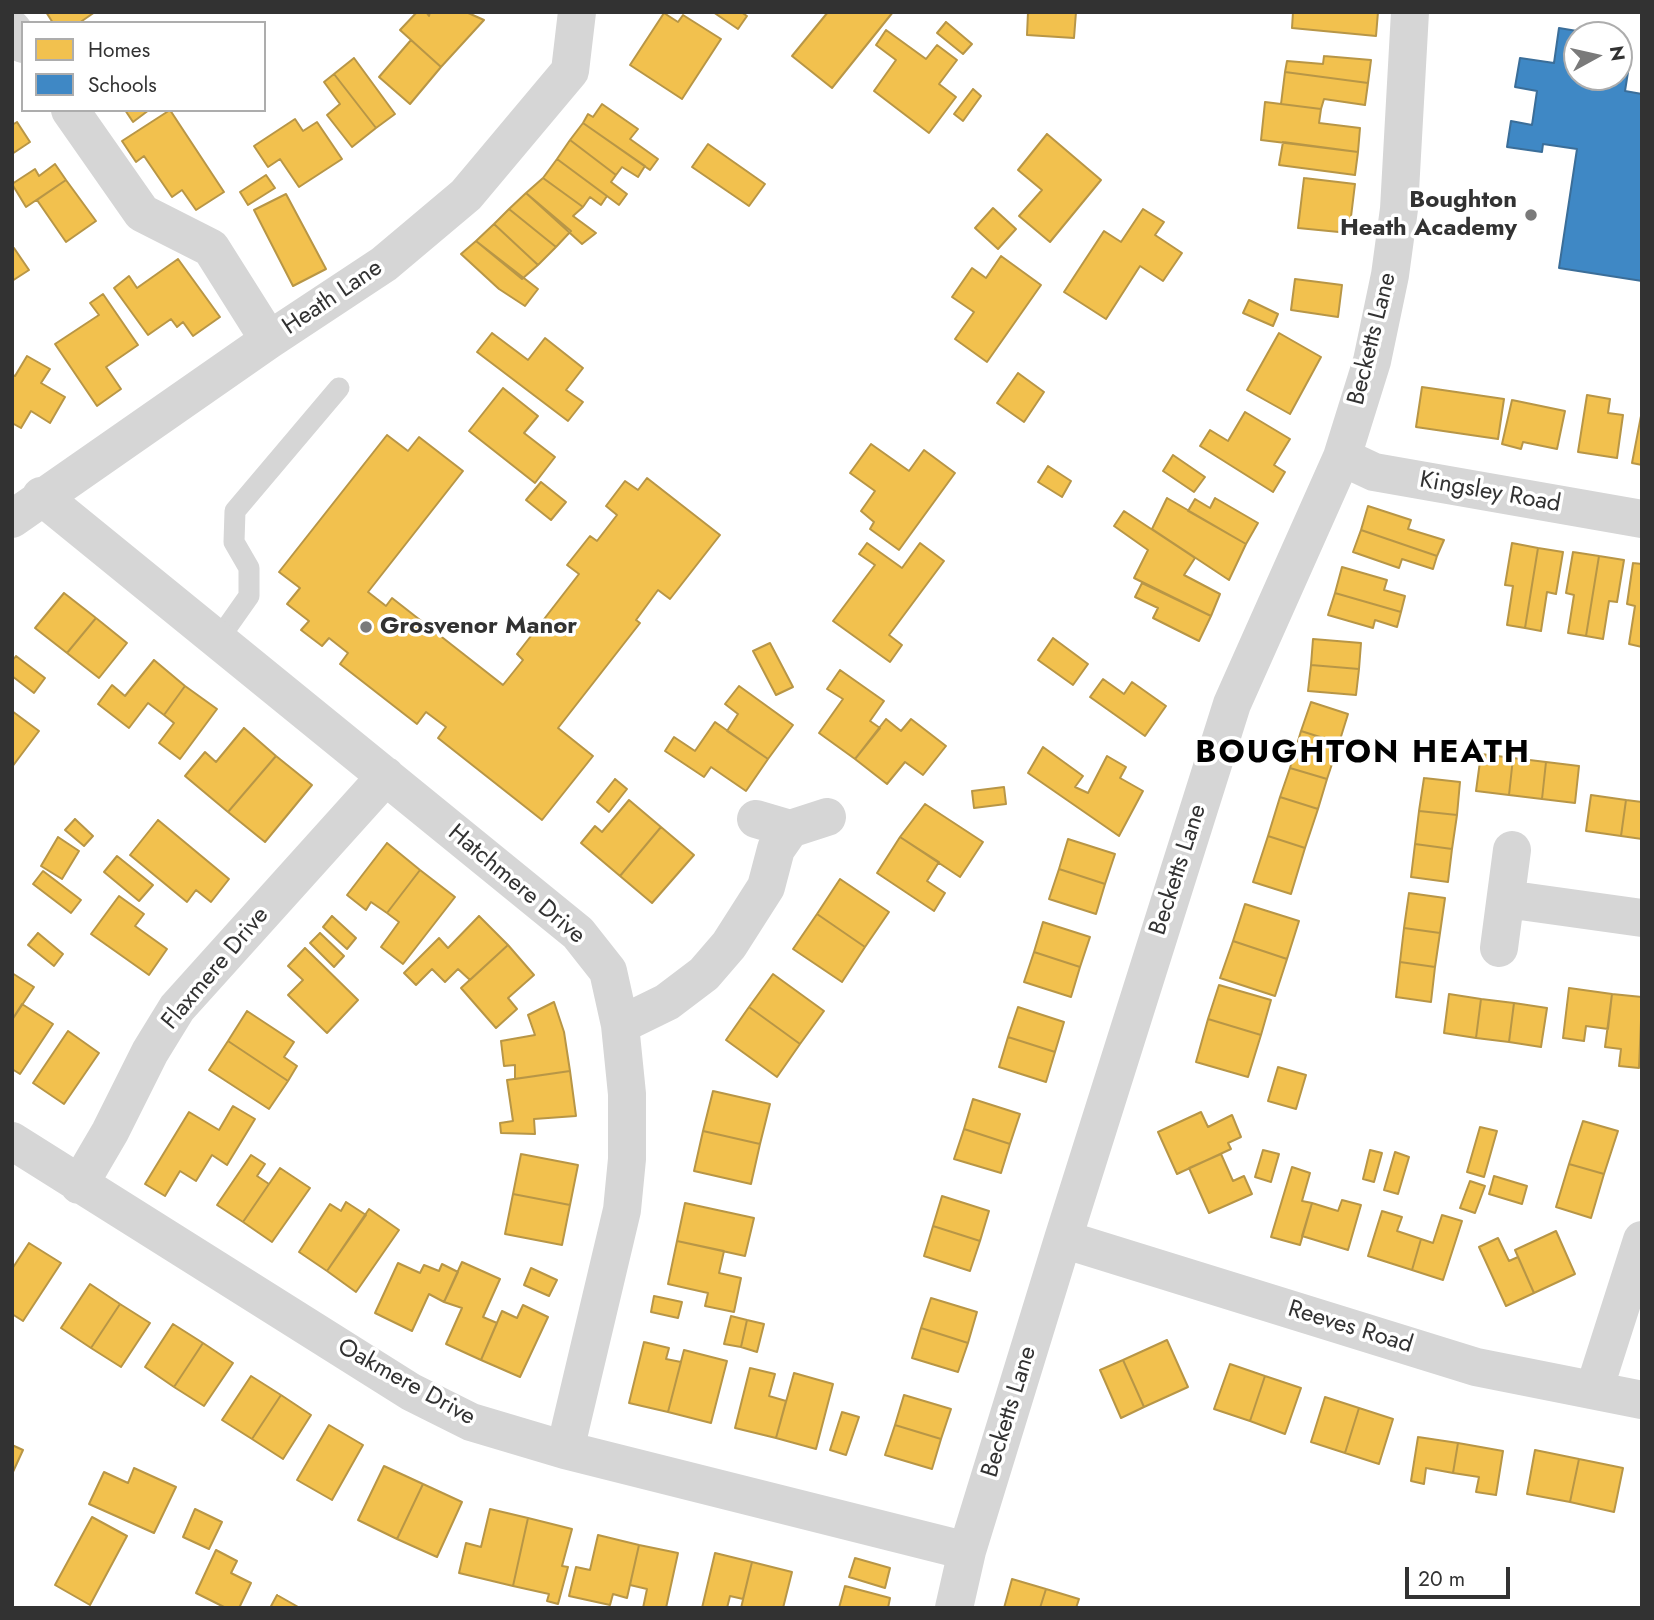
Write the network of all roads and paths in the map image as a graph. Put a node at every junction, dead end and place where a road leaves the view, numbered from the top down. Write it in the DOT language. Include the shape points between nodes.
graph roads {
  1 [pos="577,12"];
  2 [pos="1410,12"];
  3 [pos="71,112"];
  4 [pos="269,340"];
  5 [pos="339,388"];
  6 [pos="1342,457"];
  7 [pos="26,508"];
  8 [pos="1642,519"];
  9 [pos="218,640"];
  10 [pos="386,776"];
  11 [pos="827,817"];
  12 [pos="1512,850"];
  13 [pos="1506,898"];
  14 [pos="1642,918"];
  15 [pos="1499,948"];
  16 [pos="620,1025"];
  17 [pos="12,1141"];
  18 [pos="79,1185"];
  19 [pos="1063,1240"];
  20 [pos="1642,1240"];
  21 [pos="1594,1391"];
  22 [pos="1642,1400"];
  23 [pos="565,1450"];
  24 [pos="967,1550"];
  25 [pos="954,1608"];
  1 -- 4 [label="street, Heath Lane" via="570,71 466,195 384,264"];
  2 -- 6 [label="street, Becketts Lane" via="1399,209 1390,275 1372,360"];
  3 -- 4 [label="street" via="142,213 211,248"];
  4 -- 7 [label="street, Heath Lane"];
  5 -- 9 [label="lane" via="235,511 234,542 249,568 249,596"];
  6 -- 8 [label="street, Kingsley Road" via="1374,472"];
  6 -- 19 [label="street, Becketts Lane" via="1232,704"];
  7 -- 9 [label="street, Hatchmere Drive"];
  9 -- 10 [label="street, Hatchmere Drive"];
  10 -- 16 [label="street, Hatchmere Drive" via="578,933 607,971"];
  10 -- 18 [label="street, Flaxmere Drive" via="177,1008"];
  11 -- 16 [label="street" via="773,824 776,849 766,887 721,955 667,1002"];
  12 -- 13 [label="street"];
  13 -- 14 [label="street"];
  13 -- 15 [label="street"];
  16 -- 23 [label="street, Hatchmere Drive" via="627,1159 622,1210"];
  17 -- 18 [label="street, Oakmere Drive"];
  18 -- 23 [label="street, Oakmere Drive" via="411,1392 471,1422"];
  19 -- 21 [label="street, Reeves Road" via="1476,1367"];
  19 -- 24 [label="street, Becketts Lane"];
  20 -- 21 [label="street"];
  21 -- 22 [label="street, Reeves Road"];
  23 -- 24 [label="street, Oakmere Drive"];
  24 -- 25 [label="street, Becketts Lane"];
}
